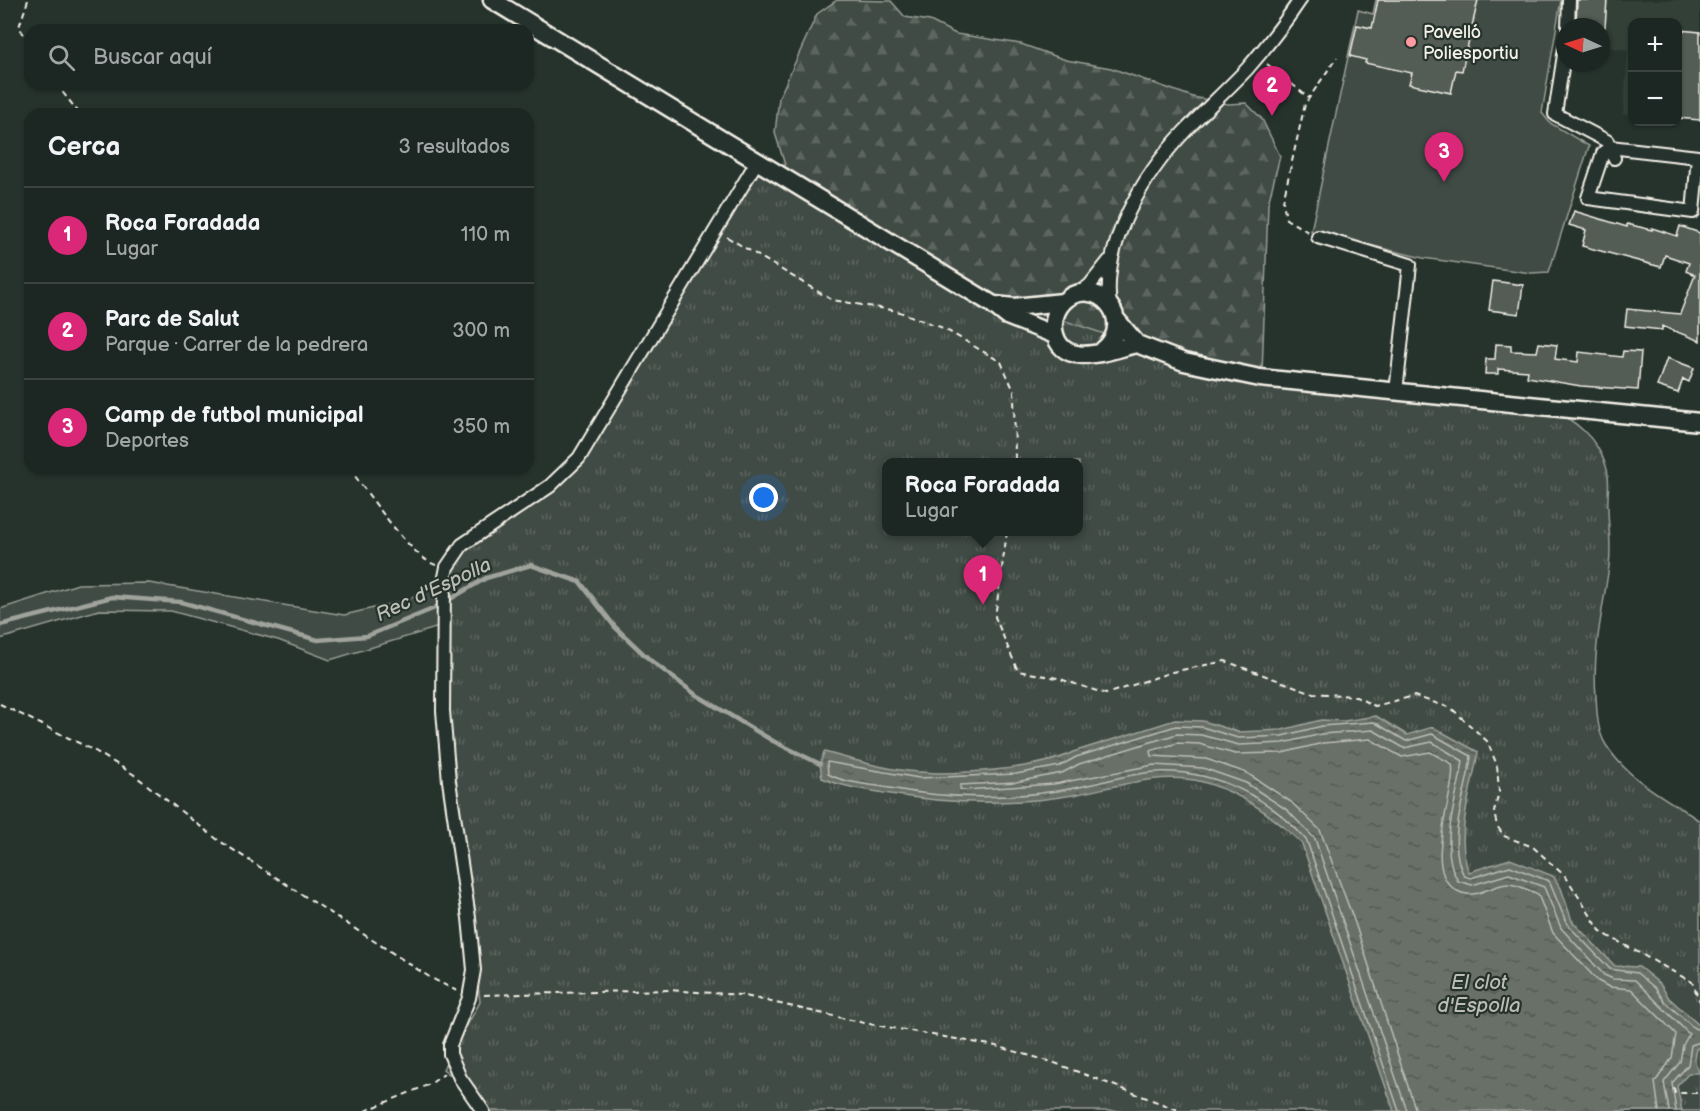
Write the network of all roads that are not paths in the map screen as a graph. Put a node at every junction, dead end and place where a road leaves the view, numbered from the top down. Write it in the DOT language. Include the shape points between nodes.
graph roads {
  1 [pos="492,0"];
  2 [pos="1300,0"];
  3 [pos="1569,0"];
  4 [pos="1568,18"];
  5 [pos="531,24"];
  6 [pos="534,26"];
  7 [pos="1561,72"];
  8 [pos="1612,152"];
  9 [pos="756,163"];
  10 [pos="1318,237"];
  11 [pos="1110,260"];
  12 [pos="1079,294"];
  13 [pos="1063,302"];
  14 [pos="992,304"];
  15 [pos="1113,313"];
  16 [pos="1055,335"];
  17 [pos="1137,344"];
  18 [pos="1103,350"];
  19 [pos="1396,392"];
  20 [pos="1700,422"];
  21 [pos="483,1111"];
  1 -- 5 [label="main road"];
  2 -- 11 [label="street" via="1257,56 1162,160 1129,213"];
  3 -- 4 [label="street"];
  6 -- 9 [label="main road"];
  7 -- 8 [label="street" via="1555,114 1607,141"];
  8 -- 8 [label="street" via="1603,153 1588,198 1693,212 1698,157"];
  9 -- 14 [label="main road"];
  9 -- 21 [label="street" via="579,458 550,486 462,545 447,567 442,612 443,711 474,970 470,993 450,1046 454,1067"];
  10 -- 19 [label="street" via="1410,265"];
  11 -- 12 [label="street"];
  11 -- 15 [label="street" via="1107,284"];
  12 -- 13 [label="main road"];
  12 -- 15 [label="main road" via="1096,295"];
  13 -- 14 [label="main road" via="1014,307"];
  13 -- 16 [label="main road" via="1054,317"];
  14 -- 16 [label="main road" via="1007,316"];
  15 -- 17 [label="main road"];
  15 -- 18 [label="main road" via="1114,336"];
  16 -- 18 [label="main road" via="1065,349 1076,355"];
  17 -- 18 [label="main road"];
  17 -- 19 [label="main road" via="1184,362 1260,378"];
  19 -- 20 [label="main road"];
}
